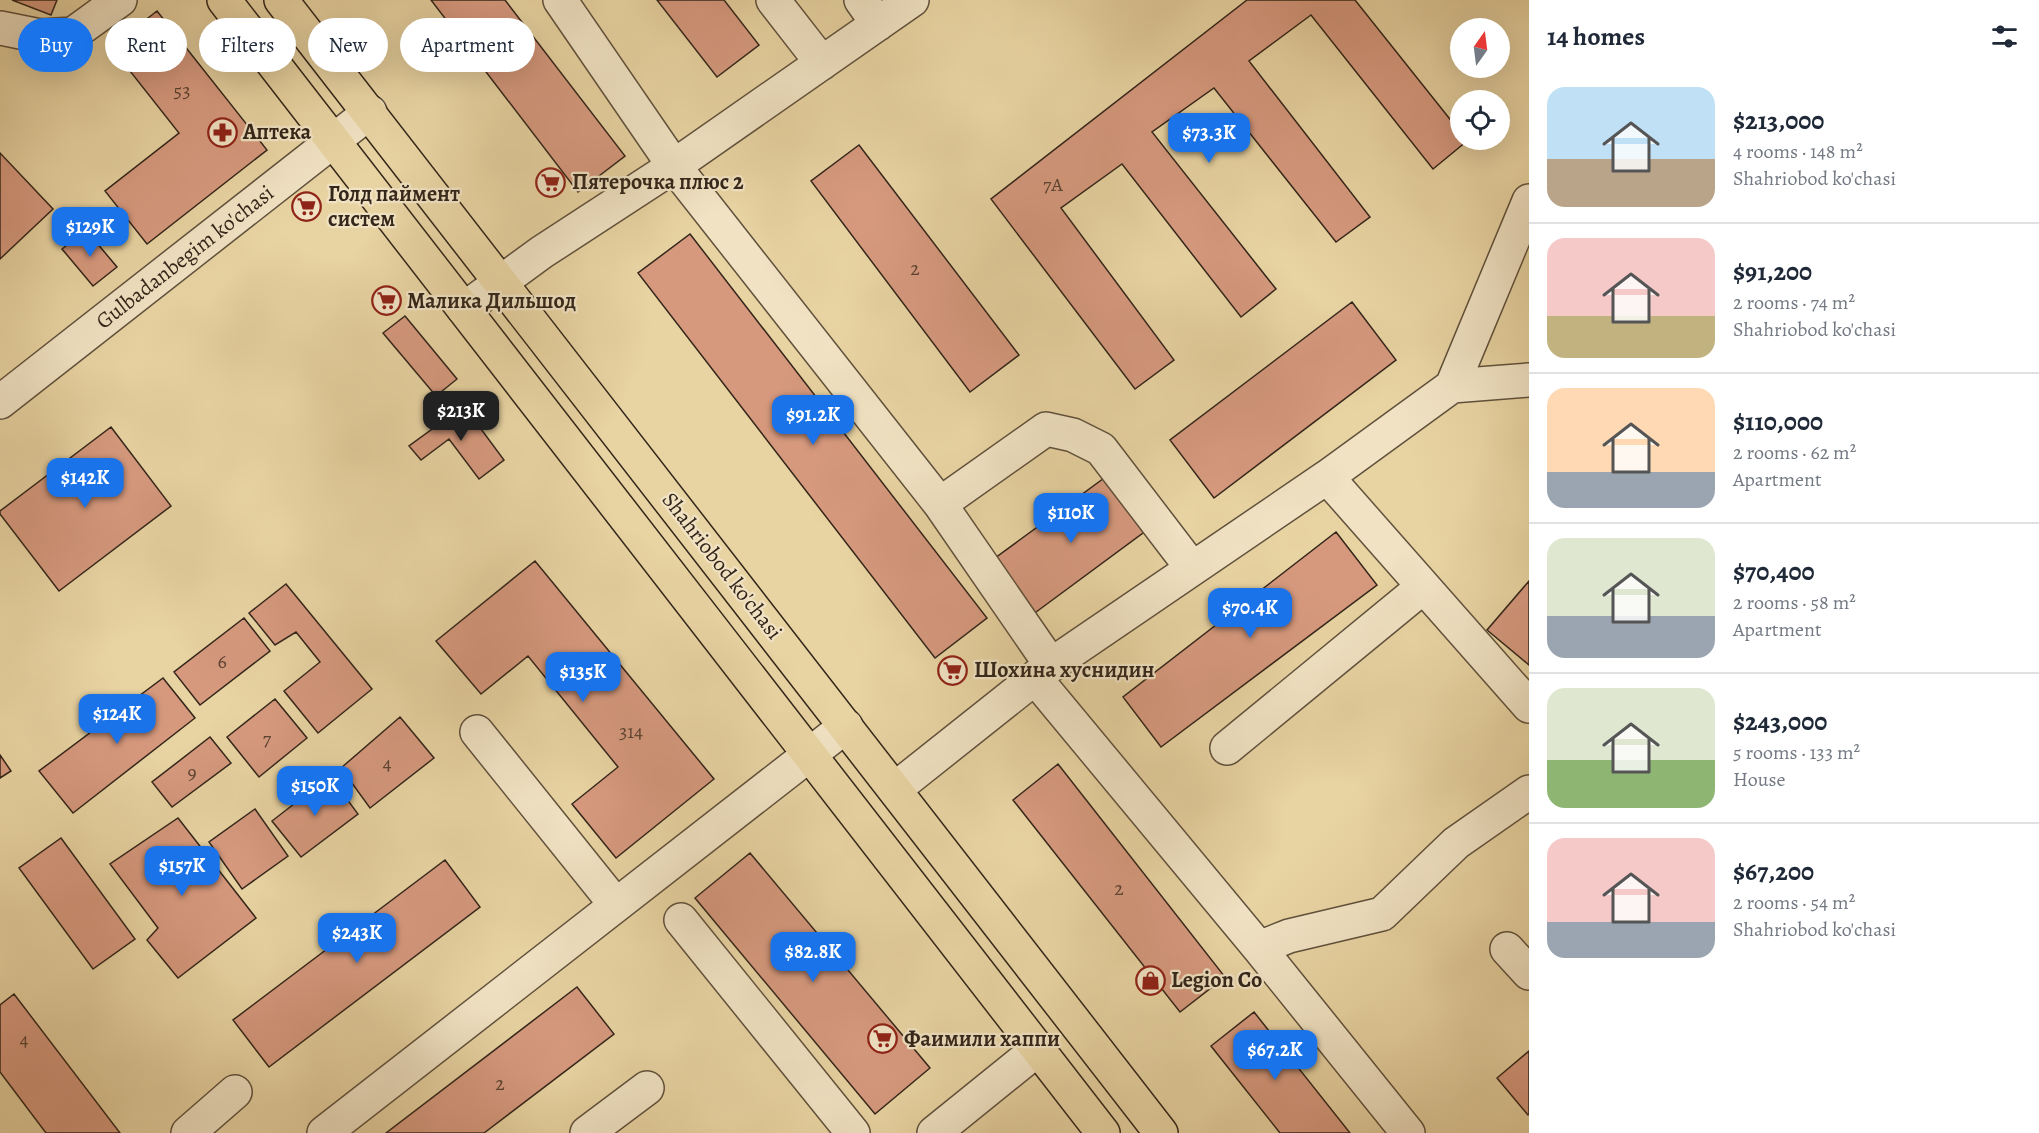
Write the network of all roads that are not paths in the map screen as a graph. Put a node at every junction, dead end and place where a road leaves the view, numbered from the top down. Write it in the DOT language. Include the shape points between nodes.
graph roads {
  1 [pos="120,0"];
  2 [pos="224,0"];
  3 [pos="281,0"];
  4 [pos="560,0"];
  5 [pos="773,0"];
  6 [pos="912,0"];
  7 [pos="870,12"];
  8 [pos="0,28"];
  9 [pos="822,63"];
  10 [pos="370,112"];
  11 [pos="334,141"];
  12 [pos="674,166"];
  13 [pos="1529,201"];
  14 [pos="501,281"];
  15 [pos="464,309"];
  16 [pos="1529,380"];
  17 [pos="1452,386"];
  18 [pos="0,402"];
  19 [pos="1327,477"];
  20 [pos="940,504"];
  21 [pos="1192,568"];
  22 [pos="1424,587"];
  23 [pos="1043,672"];
  24 [pos="1529,706"];
  25 [pos="846,726"];
  26 [pos="477,732"];
  27 [pos="1227,748"];
  28 [pos="809,754"];
  29 [pos="895,789"];
  30 [pos="1529,792"];
  31 [pos="616,905"];
  32 [pos="681,920"];
  33 [pos="1259,948"];
  34 [pos="1507,949"];
  35 [pos="1529,973"];
  36 [pos="1038,1049"];
  37 [pos="647,1088"];
  38 [pos="235,1092"];
  39 [pos="188,1133"];
  40 [pos="324,1133"];
  41 [pos="587,1133"];
  42 [pos="853,1133"];
  43 [pos="934,1133"];
  44 [pos="1103,1133"];
  45 [pos="1161,1133"];
  46 [pos="1408,1133"];
  1 -- 8 [label="street" via="73,34 40,36"];
  2 -- 11 [label="main road, Shahriobod ko'chasi"];
  3 -- 10 [label="main road, Shahriobod ko'chasi"];
  4 -- 12 [label="street"];
  5 -- 9 [label="street"];
  6 -- 7 [label="street"];
  7 -- 9 [label="street"];
  9 -- 12 [label="street"];
  10 -- 11 [label="street, Gulbadanbegim ko'chasi"];
  10 -- 14 [label="main road, Shahriobod ko'chasi"];
  11 -- 15 [label="main road, Shahriobod ko'chasi"];
  11 -- 18 [label="street, Gulbadanbegim ko'chasi"];
  12 -- 14 [label="street"];
  12 -- 20 [label="street"];
  13 -- 17 [label="street"];
  14 -- 15 [label="street"];
  14 -- 25 [label="main road, Shahriobod ko'chasi"];
  15 -- 28 [label="main road, Shahriobod ko'chasi"];
  16 -- 17 [label="street"];
  17 -- 19 [label="street"];
  19 -- 21 [label="street"];
  19 -- 22 [label="street"];
  20 -- 21 [label="street" via="1046,429 1073,435 1101,449"];
  20 -- 23 [label="street"];
  21 -- 23 [label="street"];
  22 -- 24 [label="street"];
  22 -- 27 [label="street"];
  23 -- 29 [label="street"];
  23 -- 33 [label="street"];
  25 -- 28 [label="street"];
  25 -- 29 [label="main road, Shahriobod ko'chasi"];
  26 -- 31 [label="street"];
  28 -- 31 [label="street"];
  28 -- 36 [label="main road, Shahriobod ko'chasi"];
  29 -- 45 [label="main road, Shahriobod ko'chasi"];
  30 -- 33 [label="street" via="1456,843 1382,914 1289,936"];
  31 -- 40 [label="street"];
  32 -- 42 [label="street"];
  33 -- 46 [label="street"];
  34 -- 35 [label="street"];
  36 -- 43 [label="street"];
  36 -- 44 [label="main road, Shahriobod ko'chasi"];
  37 -- 41 [label="street"];
  38 -- 39 [label="street"];
}
